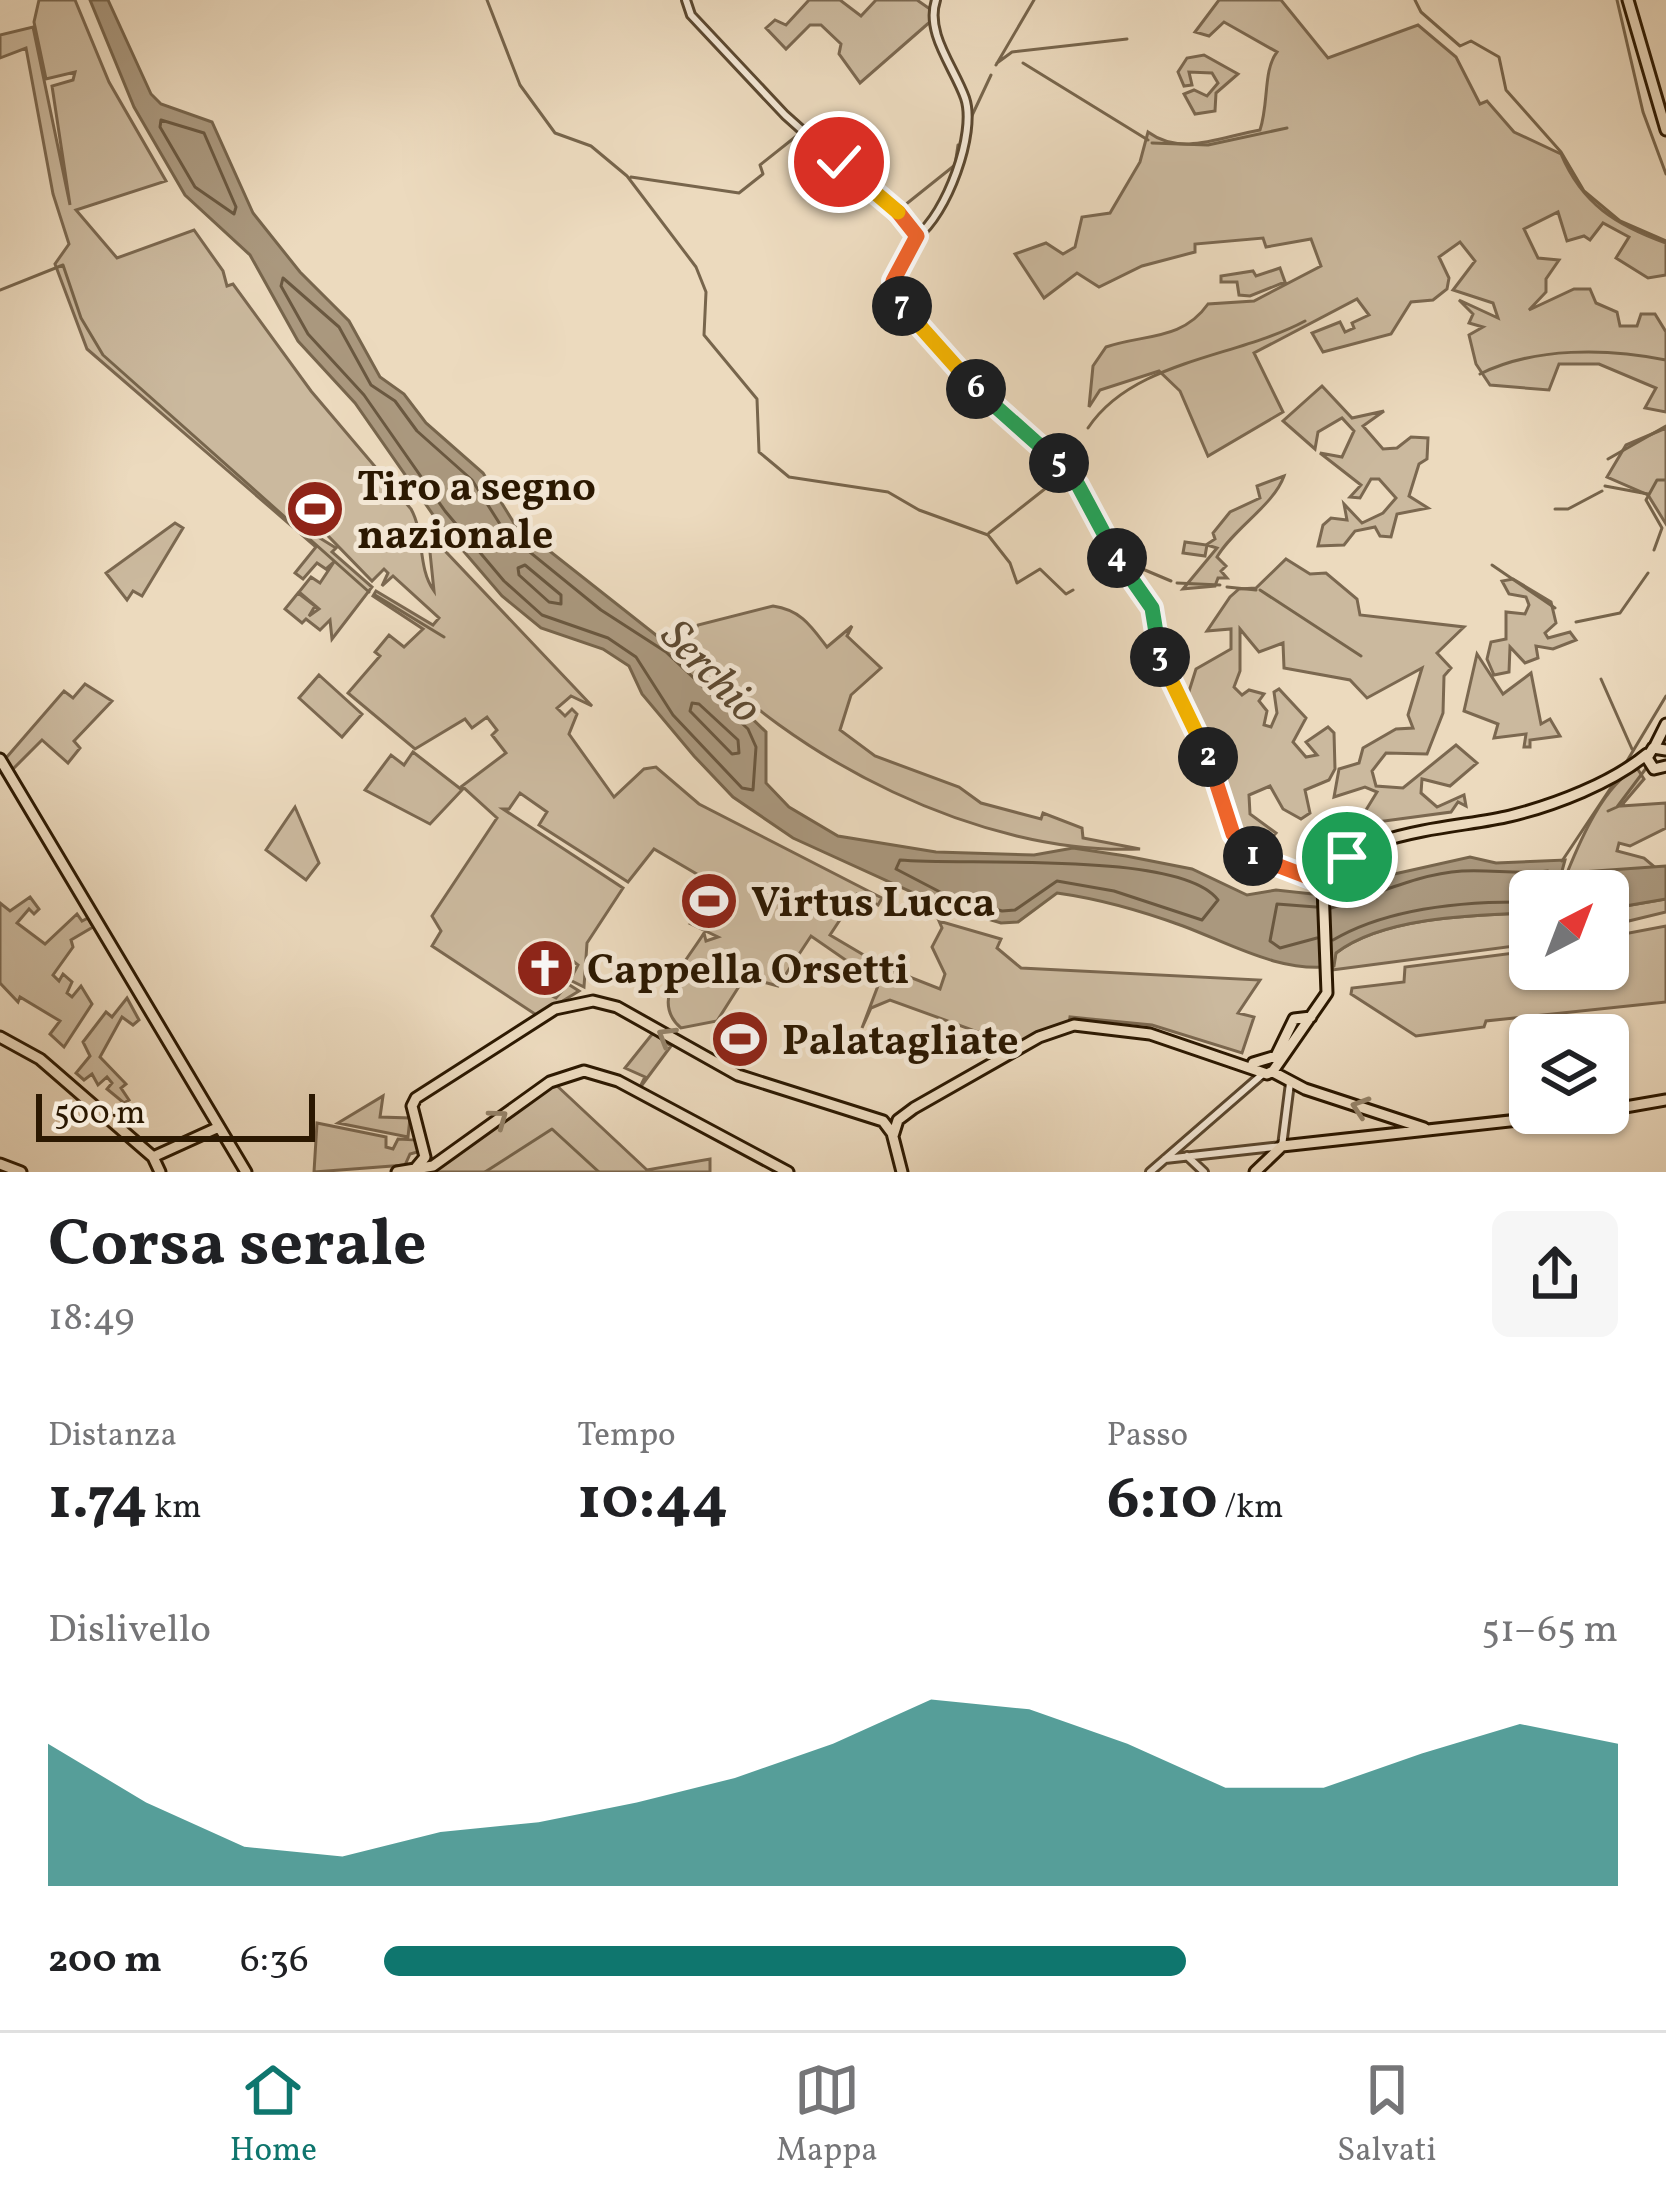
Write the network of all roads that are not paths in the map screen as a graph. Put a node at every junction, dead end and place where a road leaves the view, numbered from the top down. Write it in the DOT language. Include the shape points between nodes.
graph roads {
  1 [pos="686,0"];
  2 [pos="936,0"];
  3 [pos="1628,0"];
  4 [pos="1666,130"];
  5 [pos="917,236"];
  6 [pos="1665,727"];
  7 [pos="1656,753"];
  8 [pos="0,759"];
  9 [pos="1665,767"];
  10 [pos="1324,888"];
  11 [pos="1306,1020"];
  12 [pos="1289,1030"];
  13 [pos="0,1036"];
  14 [pos="1263,1068"];
  15 [pos="1290,1083"];
  16 [pos="1666,1100"];
  17 [pos="1629,1106"];
  18 [pos="914,1108"];
  19 [pos="868,1114"];
  20 [pos="1509,1121"];
  21 [pos="220,1127"];
  22 [pos="1432,1130"];
  23 [pos="893,1136"];
  24 [pos="137,1144"];
  25 [pos="1282,1146"];
  26 [pos="165,1150"];
  27 [pos="425,1151"];
  28 [pos="1187,1156"];
  29 [pos="153,1157"];
  30 [pos="1165,1159"];
  31 [pos="0,1164"];
  32 [pos="435,1165"];
  33 [pos="242,1169"];
  34 [pos="415,1169"];
  35 [pos="21,1172"];
  36 [pos="160,1172"];
  37 [pos="397,1172"];
  38 [pos="788,1172"];
  39 [pos="902,1172"];
  40 [pos="1150,1172"];
  41 [pos="1204,1172"];
  42 [pos="1255,1172"];
  1 -- 5 [label="street" via="762,93"];
  2 -- 5 [label="street" via="933,23 967,116 946,206"];
  3 -- 4 [label="main road"];
  5 -- 10 [label="street" via="895,276 896,296 958,372 1078,485 1152,608 1165,669 1212,766 1233,834 1257,860"];
  6 -- 7 [label="main road"];
  7 -- 9 [label="main road"];
  7 -- 10 [label="main road" via="1520,813 1354,853"];
  8 -- 21 [label="main road"];
  10 -- 11 [label="main road" via="1327,993"];
  11 -- 12 [label="main road" via="1294,1018"];
  11 -- 14 [label="main road"];
  12 -- 14 [label="main road"];
  12 -- 14 [label="main road" via="1284,1053"];
  13 -- 24 [label="main road" via="40,1059"];
  14 -- 15 [label="main road"];
  14 -- 18 [label="main road" via="1150,1034 1088,1025 1052,1030"];
  14 -- 30 [label="street"];
  22 -- 15 [label="main road, one-way"];
  15 -- 25 [label="street"];
  16 -- 17 [label="main road"];
  18 -- 19 [label="main road"];
  18 -- 23 [label="main road"];
  19 -- 23 [label="main road"];
  19 -- 27 [label="main road, one-way" via="771,1086 708,1061 617,1007 583,1001 555,1010 421,1094 412,1106"];
  20 -- 22 [label="main road"];
  21 -- 26 [label="main road"];
  21 -- 33 [label="main road"];
  22 -- 25 [label="main road"];
  23 -- 39 [label="main road"];
  24 -- 26 [label="main road"];
  24 -- 29 [label="main road"];
  25 -- 28 [label="street"];
  25 -- 42 [label="main road"];
  26 -- 29 [label="main road"];
  27 -- 32 [label="main road"];
  27 -- 34 [label="main road"];
  28 -- 30 [label="street"];
  28 -- 41 [label="street"];
  29 -- 36 [label="main road"];
  30 -- 40 [label="street"];
  31 -- 35 [label="main road"];
  32 -- 34 [label="main road"];
  32 -- 38 [label="main road, one-way" via="550,1082 584,1071 636,1090"];
  34 -- 37 [label="main road"];
}
